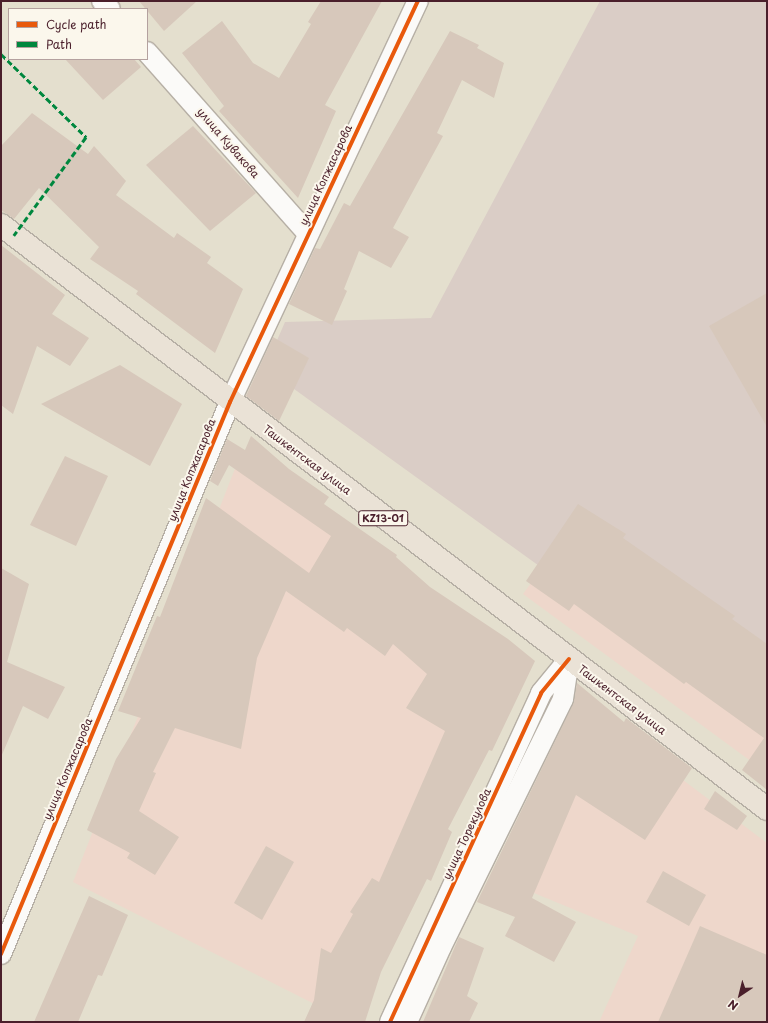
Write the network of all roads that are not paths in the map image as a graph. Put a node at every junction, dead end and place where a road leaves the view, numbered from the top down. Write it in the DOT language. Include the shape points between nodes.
graph roads {
  1 [pos="418,1"];
  2 [pos="148,53"];
  3 [pos="1,225"];
  4 [pos="308,234"];
  5 [pos="230,402"];
  6 [pos="569,659"];
  7 [pos="767,809"];
  8 [pos="1,954"];
  9 [pos="390,1022"];
  10 [pos="407,1022"];
  1 -- 4 [label="street, улица Копжасарова"];
  2 -- 4 [label="street, улица Кувакова"];
  3 -- 5 [label="main road, Ташкентская улица / KZ13-01"];
  4 -- 5 [label="street, улица Копжасарова"];
  5 -- 6 [label="main road, Ташкентская улица / KZ13-01"];
  5 -- 8 [label="street, улица Копжасарова"];
  6 -- 7 [label="main road, Ташкентская улица / KZ13-01"];
  6 -- 9 [label="street, улица Торекулова" via="541,693"];
  6 -- 10 [label="street" via="563,699 444,940"];
}
